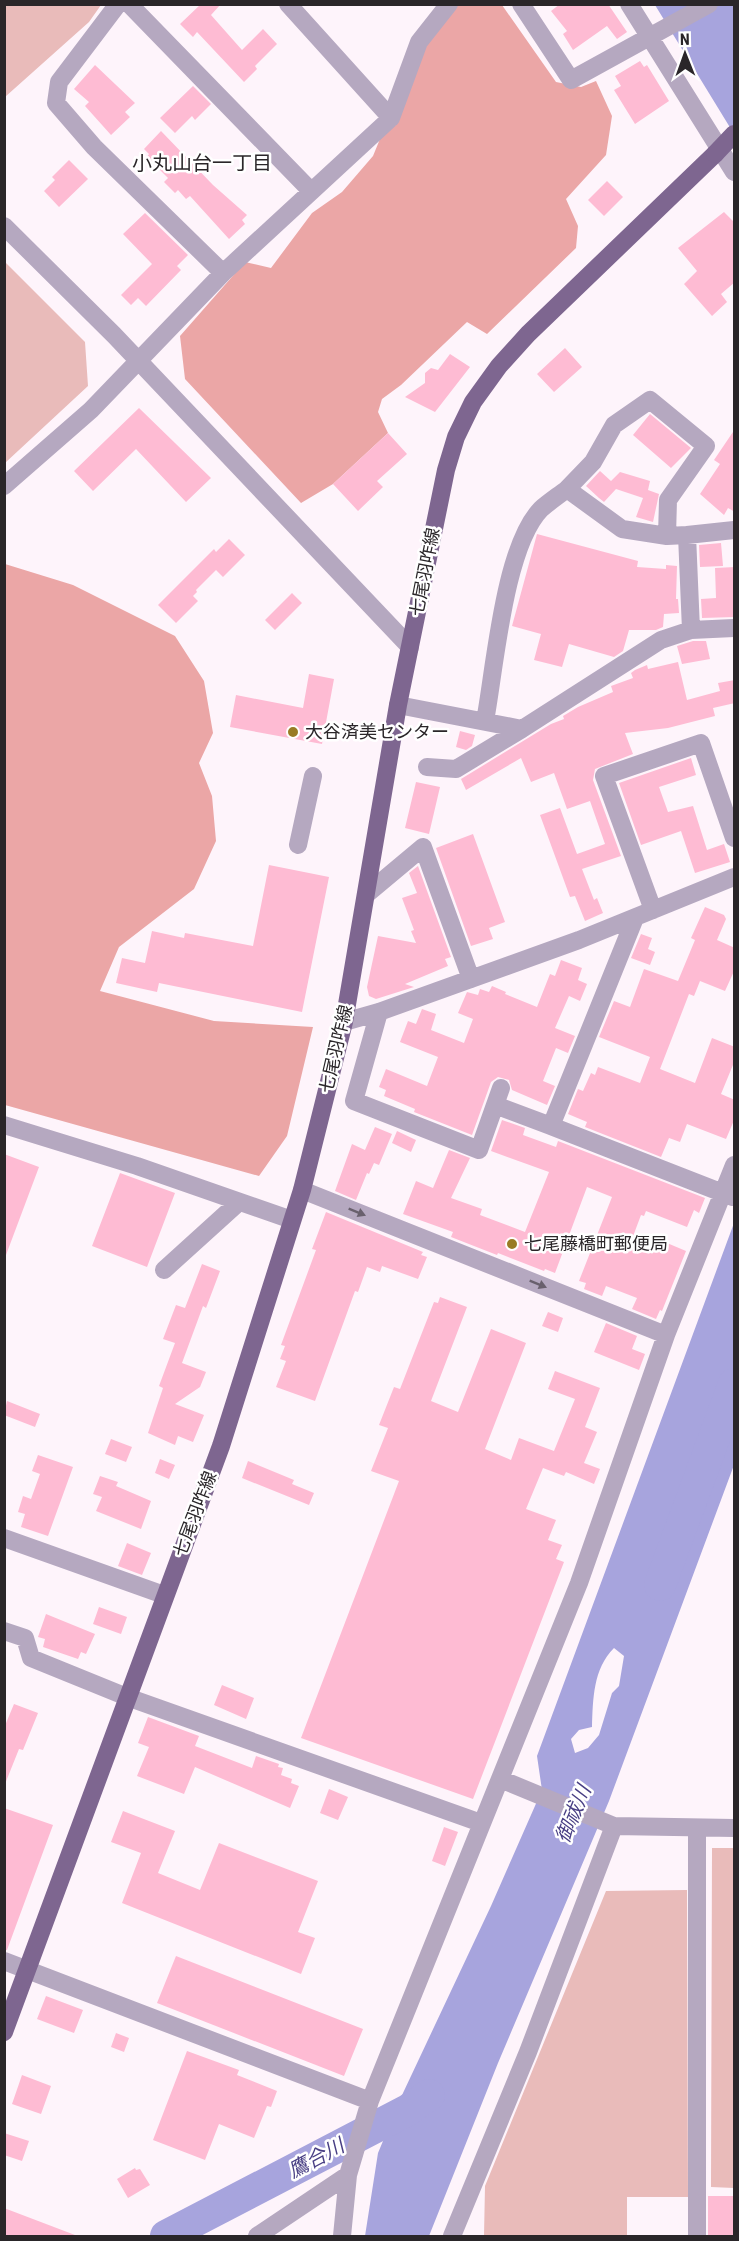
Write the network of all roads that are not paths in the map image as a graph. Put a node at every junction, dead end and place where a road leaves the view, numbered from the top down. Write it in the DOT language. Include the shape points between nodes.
graph roads {
  1 [pos="118,4"];
  2 [pos="129,4"];
  3 [pos="449,4"];
  4 [pos="521,4"];
  5 [pos="629,4"];
  6 [pos="709,4"];
  7 [pos="293,6"];
  8 [pos="649,40"];
  9 [pos="390,118"];
  10 [pos="735,134"];
  11 [pos="735,172"];
  12 [pos="311,191"];
  13 [pos="4,226"];
  14 [pos="223,273"];
  15 [pos="138,361"];
  16 [pos="4,486"];
  17 [pos="567,489"];
  18 [pos="735,530"];
  19 [pos="687,535"];
  20 [pos="667,536"];
  21 [pos="735,628"];
  22 [pos="691,630"];
  23 [pos="410,647"];
  24 [pos="398,705"];
  25 [pos="485,722"];
  26 [pos="522,729"];
  27 [pos="427,767"];
  28 [pos="313,776"];
  29 [pos="735,838"];
  30 [pos="298,846"];
  31 [pos="735,877"];
  32 [pos="368,893"];
  33 [pos="653,910"];
  34 [pos="635,918"];
  35 [pos="471,979"];
  36 [pos="379,1012"];
  37 [pos="344,1022"];
  38 [pos="4,1125"];
  39 [pos="550,1126"];
  40 [pos="735,1164"];
  41 [pos="302,1190"];
  42 [pos="729,1195"];
  43 [pos="240,1202"];
  44 [pos="292,1220"];
  45 [pos="164,1270"];
  46 [pos="666,1335"];
  47 [pos="4,1538"];
  48 [pos="164,1595"];
  49 [pos="4,1631"];
  50 [pos="127,1696"];
  51 [pos="500,1779"];
  52 [pos="481,1823"];
  53 [pos="614,1826"];
  54 [pos="735,1827"];
  55 [pos="697,1828"];
  56 [pos="4,1960"];
  57 [pos="27,1970"];
  58 [pos="4,2032"];
  59 [pos="369,2105"];
  60 [pos="350,2170"];
  61 [pos="257,2236"];
  62 [pos="342,2236"];
  63 [pos="452,2236"];
  64 [pos="697,2236"];
  1 -- 14 [label="street" via="59,82 56,104 93,147"];
  2 -- 12 [label="street"];
  3 -- 9 [label="street" via="419,42"];
  4 -- 8 [label="street" via="571,81"];
  5 -- 8 [label="street"];
  6 -- 8 [label="street"];
  7 -- 9 [label="street"];
  8 -- 11 [label="street"];
  9 -- 12 [label="street"];
  10 -- 23 [label="main road, 七尾羽咋線, bridge" via="528,334 473,402 446,470"];
  12 -- 14 [label="street"];
  13 -- 15 [label="street"];
  14 -- 15 [label="street"];
  15 -- 16 [label="street" via="91,410"];
  15 -- 23 [label="street"];
  17 -- 20 [label="street" via="622,529"];
  17 -- 20 [label="street" via="593,462 614,425 650,400 706,446 668,500"];
  17 -- 25 [label="street" via="540,510 522,541 497,634 497,657"];
  18 -- 19 [label="street"];
  19 -- 20 [label="street"];
  19 -- 22 [label="street"];
  21 -- 22 [label="street"];
  22 -- 26 [label="street" via="661,640"];
  23 -- 24 [label="main road, 七尾羽咋線"];
  24 -- 25 [label="street"];
  24 -- 32 [label="main road, 七尾羽咋線"];
  25 -- 26 [label="street"];
  26 -- 27 [label="street" via="456,769"];
  28 -- 30 [label="street"];
  29 -- 33 [label="street" via="701,743 604,776"];
  31 -- 33 [label="street"];
  32 -- 35 [label="street" via="423,847"];
  32 -- 37 [label="main road, 七尾羽咋線"];
  33 -- 34 [label="street"];
  34 -- 35 [label="street"];
  34 -- 39 [label="street"];
  35 -- 36 [label="street"];
  36 -- 37 [label="street"];
  36 -- 39 [label="street" via="354,1101 479,1150 498,1096"];
  37 -- 41 [label="main road, 七尾羽咋線"];
  38 -- 43 [label="street"];
  39 -- 42 [label="street"];
  40 -- 42 [label="street"];
  41 -- 44 [label="main road, 七尾羽咋線"];
  41 -- 46 [label="street, one-way"];
  42 -- 46 [label="street"];
  43 -- 44 [label="street"];
  43 -- 45 [label="street"];
  44 -- 48 [label="main road, 七尾羽咋線" via="220,1446"];
  46 -- 51 [label="street" via="579,1583"];
  47 -- 48 [label="street"];
  48 -- 50 [label="main road, 七尾羽咋線"];
  49 -- 50 [label="street" via="25,1638 31,1658"];
  50 -- 52 [label="street"];
  50 -- 57 [label="main road, 七尾羽咋線"];
  51 -- 52 [label="street"];
  51 -- 53 [label="street"];
  52 -- 59 [label="street"];
  53 -- 55 [label="street"];
  53 -- 63 [label="street" via="528,2052"];
  54 -- 55 [label="street"];
  55 -- 64 [label="street"];
  56 -- 57 [label="street"];
  57 -- 58 [label="main road, 七尾羽咋線"];
  57 -- 59 [label="street"];
  59 -- 60 [label="street"];
  60 -- 61 [label="street"];
  60 -- 62 [label="street"];
}
